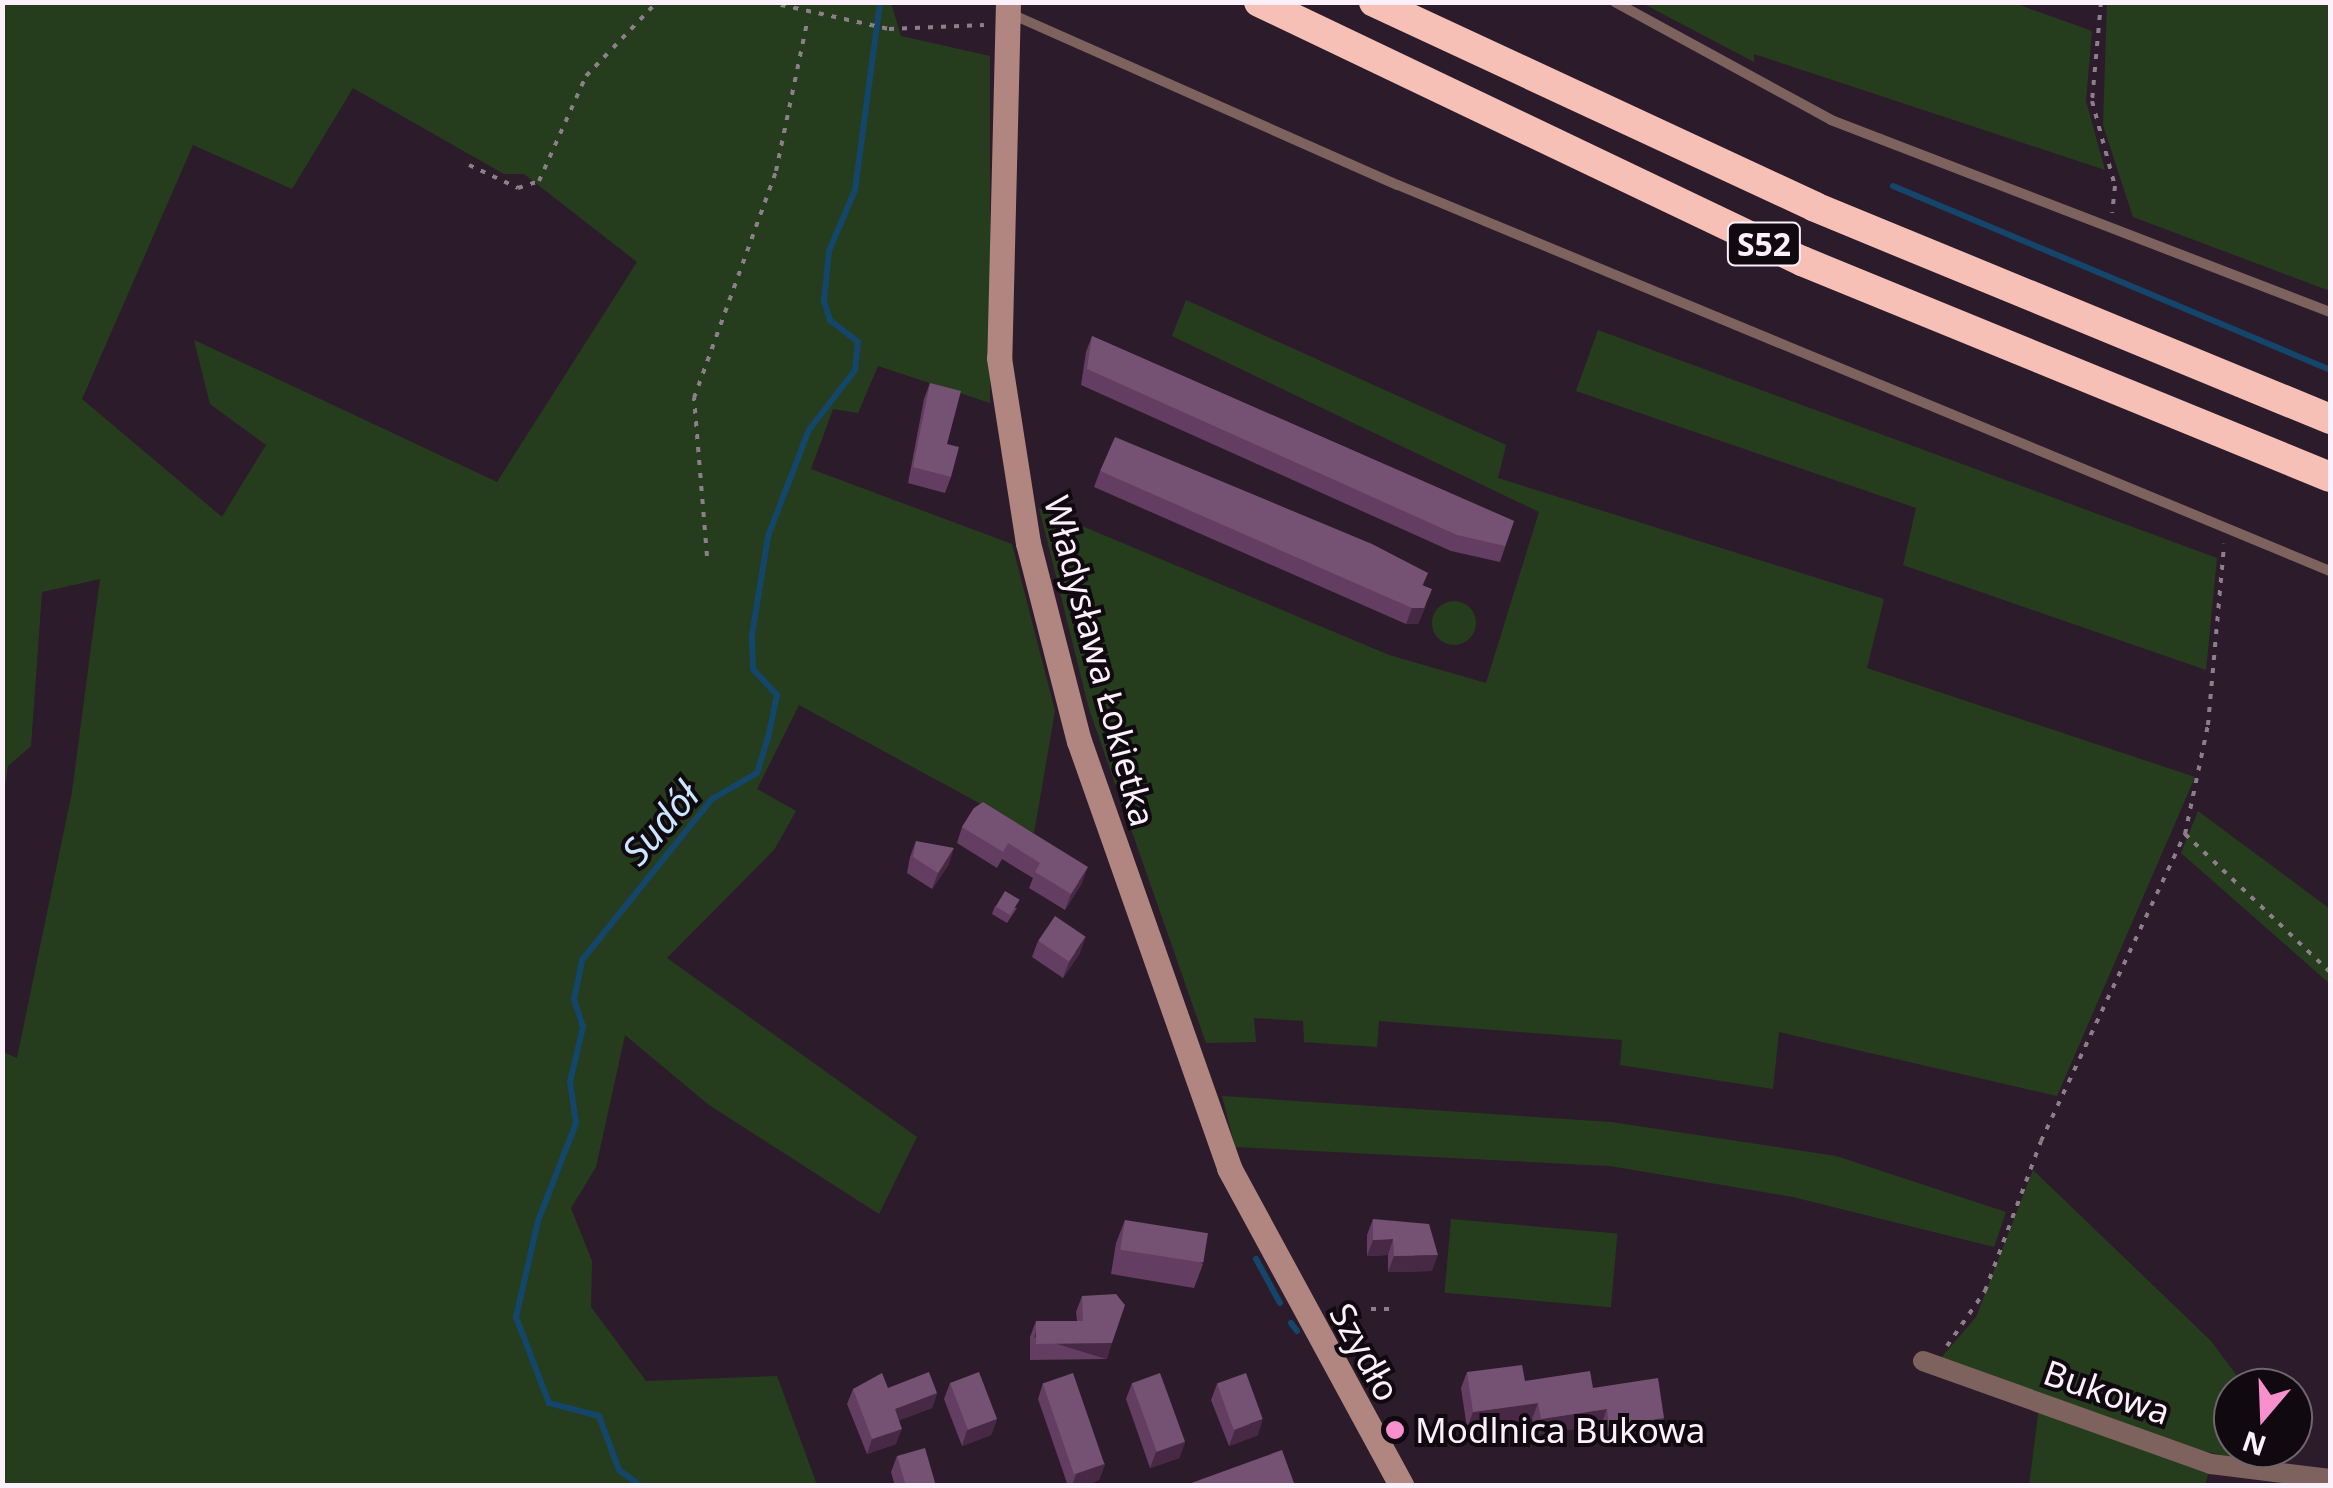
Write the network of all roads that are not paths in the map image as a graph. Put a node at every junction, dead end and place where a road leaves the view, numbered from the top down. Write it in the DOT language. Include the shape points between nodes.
graph roads {
  1 [pos="1259,2"];
  2 [pos="1374,2"];
  3 [pos="1616,2"];
  4 [pos="1008,12"];
  5 [pos="2330,312"];
  6 [pos="2330,419"];
  7 [pos="2330,476"];
  8 [pos="2330,570"];
  9 [pos="1299,1304"];
  10 [pos="1923,1361"];
  11 [pos="2330,1479"];
  12 [pos="1402,1486"];
  1 -- 7 [label="highway, S52" via="1802,261"];
  2 -- 6 [label="highway, S52" via="1833,214"];
  3 -- 5 [label="lane" via="1832,120"];
  4 -- 8 [label="lane"];
  4 -- 9 [label="street, Władysława Łokietka" via="999,358 1028,543 1079,741 1162,985 1228,1168"];
  9 -- 12 [label="street, Szydło"];
  10 -- 11 [label="street, Bukowa" via="2211,1464"];
}
